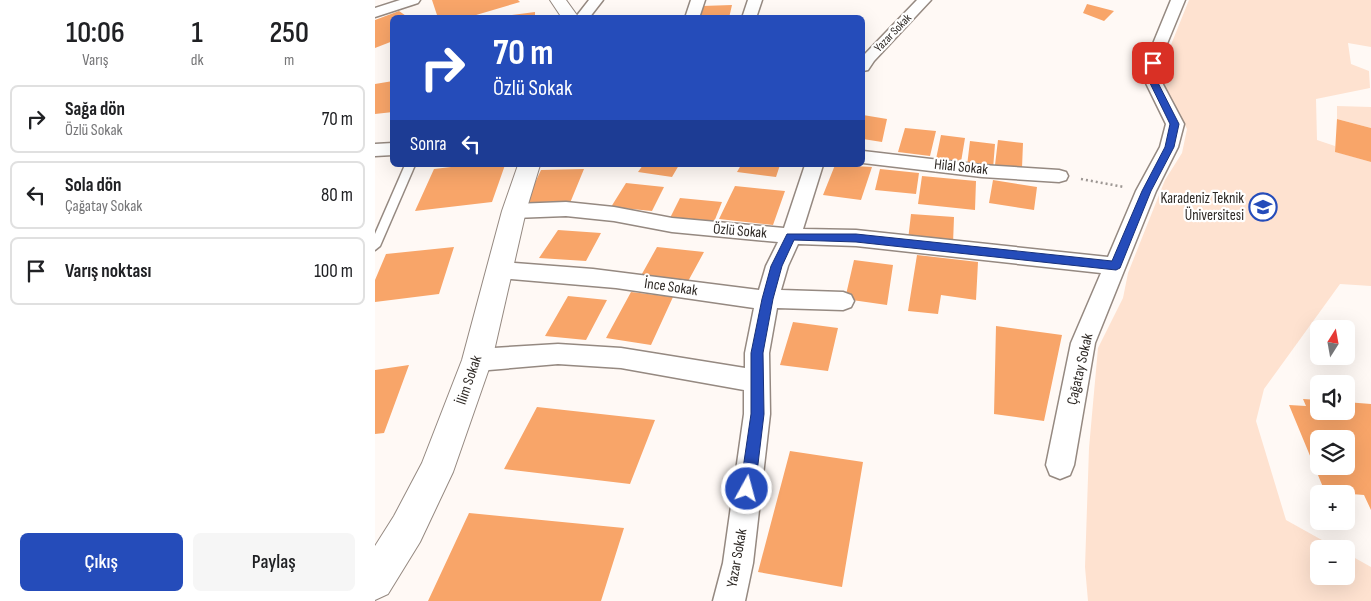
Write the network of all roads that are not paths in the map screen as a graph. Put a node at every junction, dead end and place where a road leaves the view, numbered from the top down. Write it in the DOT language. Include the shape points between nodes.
graph roads {
  1 [pos="413,0"];
  2 [pos="558,0"];
  3 [pos="596,0"];
  4 [pos="698,0"];
  5 [pos="755,0"];
  6 [pos="924,0"];
  7 [pos="1178,0"];
  8 [pos="375,12"];
  9 [pos="569,15"];
  10 [pos="584,15"];
  11 [pos="693,15"];
  12 [pos="750,15"];
  13 [pos="865,64"];
  14 [pos="390,149"];
  15 [pos="375,150"];
  16 [pos="865,157"];
  17 [pos="409,167"];
  18 [pos="528,167"];
  19 [pos="813,167"];
  20 [pos="1059,176"];
  21 [pos="514,211"];
  22 [pos="791,236"];
  23 [pos="375,246"];
  24 [pos="1116,266"];
  25 [pos="499,270"];
  26 [pos="767,299"];
  27 [pos="843,301"];
  28 [pos="477,360"];
  29 [pos="757,381"];
  30 [pos="1059,465"];
  31 [pos="375,581"];
  32 [pos="729,601"];
  1 -- 8 [label="street"];
  2 -- 9 [label="street"];
  3 -- 10 [label="street"];
  4 -- 11 [label="street"];
  5 -- 12 [label="street"];
  6 -- 13 [label="street, Yazar Sokak"];
  7 -- 24 [label="street, Çağatay Sokak" via="1150,75 1175,124 1169,147 1146,191"];
  14 -- 15 [label="street"];
  16 -- 20 [label="street, Hilal Sokak"];
  17 -- 23 [label="lane"];
  18 -- 21 [label="street, İlim Sokak"];
  19 -- 22 [label="street, Yazar Sokak"];
  21 -- 22 [label="street, Özlü Sokak" via="566,210 614,214 671,225"];
  21 -- 25 [label="street, İlim Sokak"];
  22 -- 24 [label="street, Özlü Sokak" via="856,238"];
  22 -- 26 [label="street, Yazar Sokak"];
  24 -- 30 [label="street, Çağatay Sokak" via="1083,343"];
  25 -- 26 [label="street, İnce Sokak" via="559,273"];
  25 -- 28 [label="street, İlim Sokak"];
  26 -- 27 [label="street, İnce Sokak" via="821,297"];
  26 -- 29 [label="street, Yazar Sokak" via="757,353"];
  28 -- 29 [label="street" via="558,354 621,358"];
  28 -- 31 [label="street, İlim Sokak" via="435,472 407,529"];
  29 -- 32 [label="street, Yazar Sokak" via="757,414 738,563"];
}
